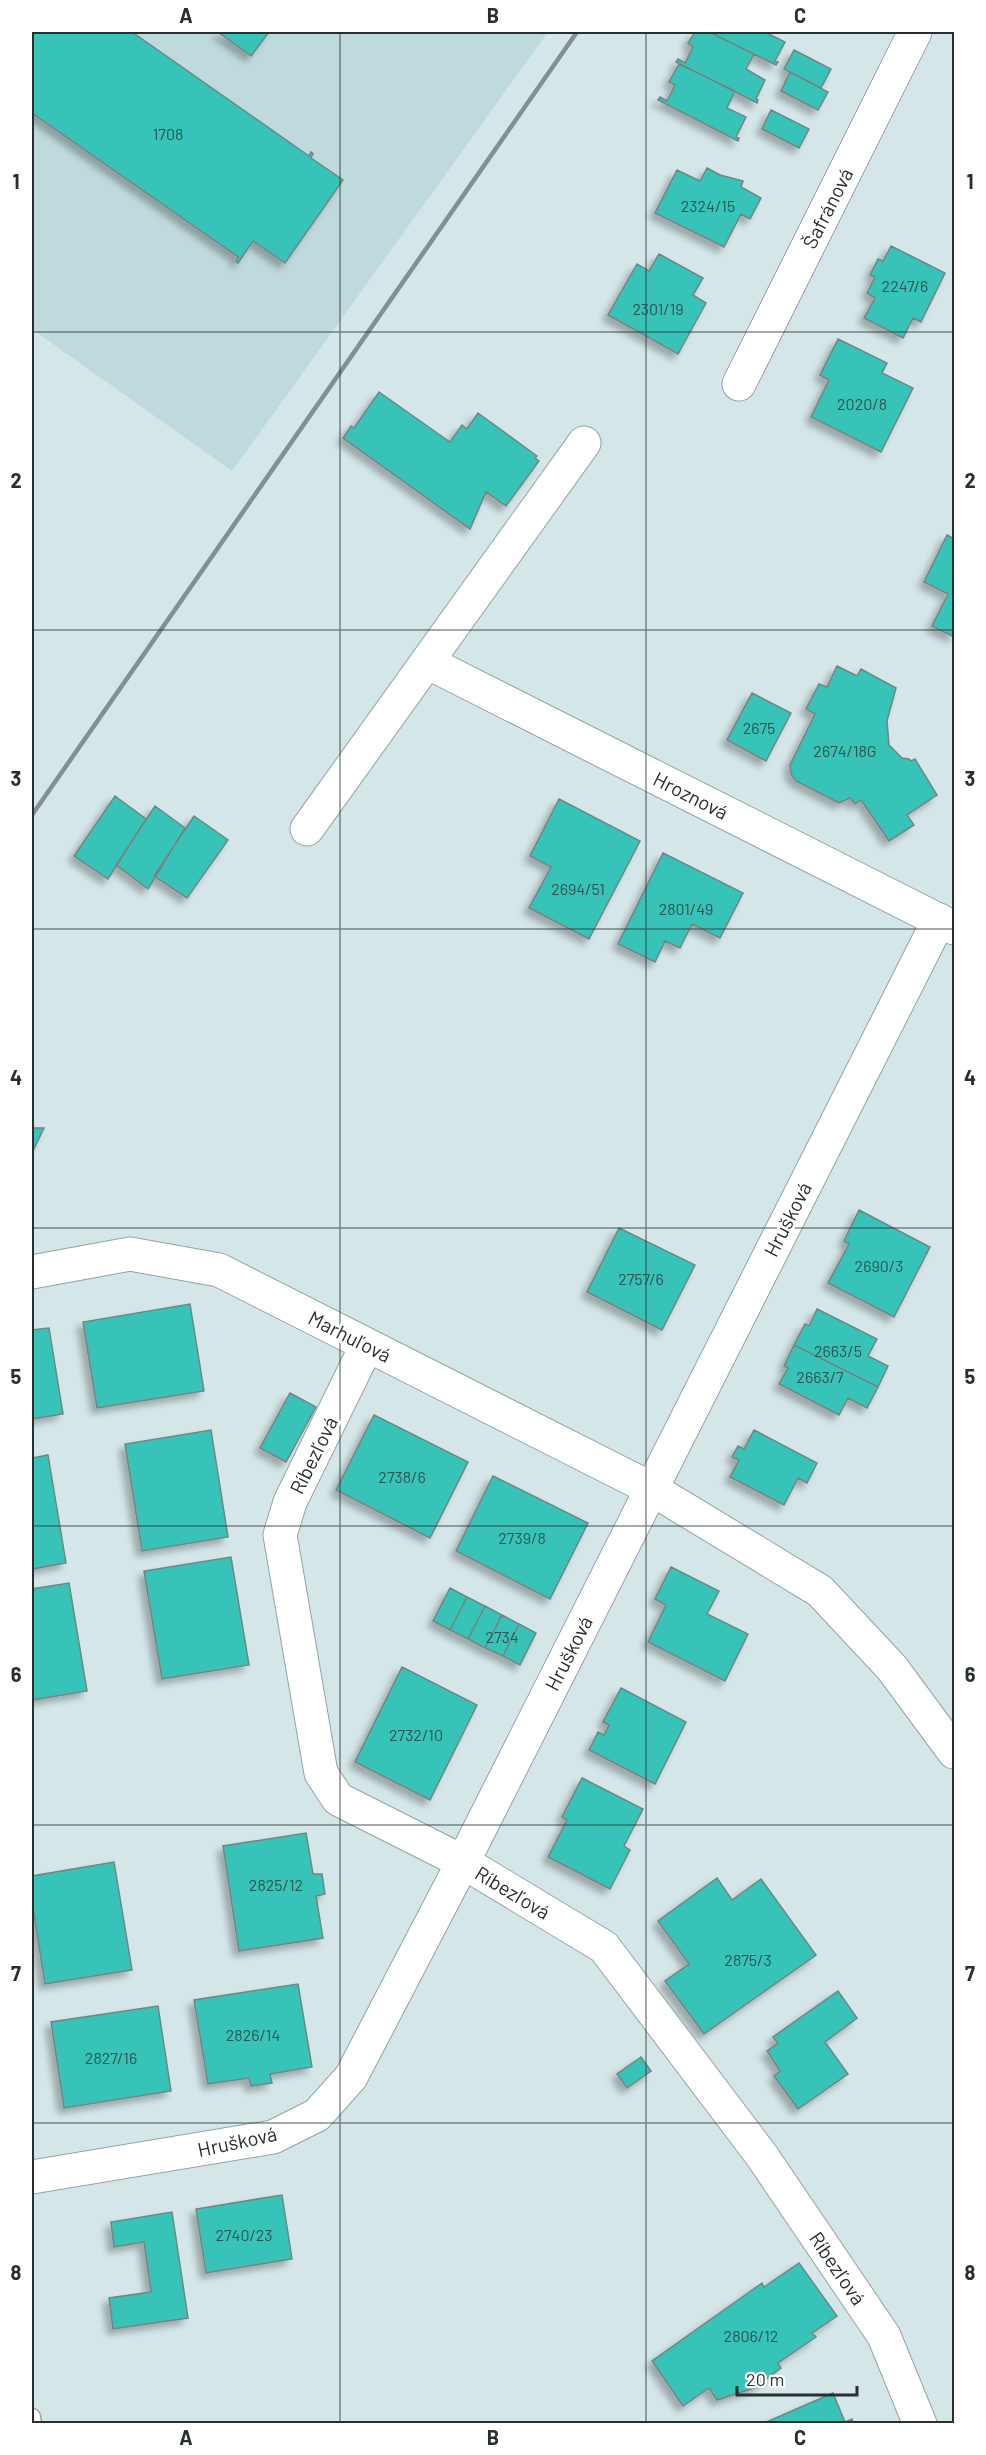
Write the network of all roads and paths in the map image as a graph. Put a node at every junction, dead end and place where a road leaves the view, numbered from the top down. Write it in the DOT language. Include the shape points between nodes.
graph roads {
  1 [pos="915,32"];
  2 [pos="739,384"];
  3 [pos="584,443"];
  4 [pos="427,662"];
  5 [pos="308,829"];
  6 [pos="947,924"];
  7 [pos="32,1272"];
  8 [pos="367,1345"];
  9 [pos="650,1488"];
  10 [pos="954,1752"];
  11 [pos="463,1862"];
  12 [pos="32,2177"];
  13 [pos="32,2417"];
  14 [pos="33,2424"];
  15 [pos="920,2424"];
  1 -- 2 [label="street, Šafránová"];
  3 -- 4 [label="street"];
  4 -- 5 [label="street"];
  4 -- 6 [label="street, Hroznová"];
  6 -- 9 [label="street, Hrušková"];
  7 -- 8 [label="street, Marhuľová" via="130,1254 219,1270"];
  8 -- 9 [label="street, Marhuľová"];
  8 -- 11 [label="street, Ríbezľová" via="290,1502 280,1536 321,1773 338,1799"];
  9 -- 10 [label="street, Marhuľová" via="820,1591 892,1668"];
  9 -- 11 [label="street, Hrušková"];
  11 -- 12 [label="street, Hrušková" via="351,2078 317,2115 273,2137"];
  11 -- 15 [label="street, Ríbezľová" via="604,1947 762,2156 884,2336"];
  13 -- 14 [label="lane"];
}
